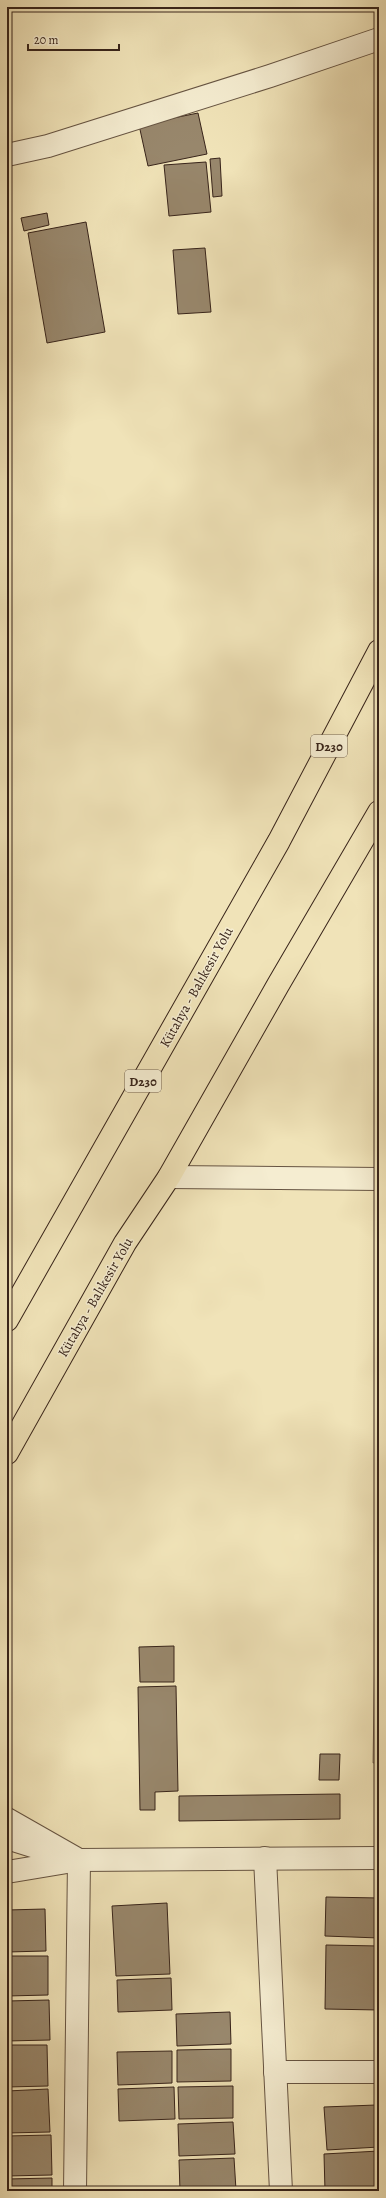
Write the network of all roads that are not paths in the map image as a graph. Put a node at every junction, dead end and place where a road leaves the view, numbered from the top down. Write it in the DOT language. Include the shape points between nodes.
graph roads {
  1 [pos="379,39"];
  2 [pos="7,156"];
  3 [pos="379,651"];
  4 [pos="379,812"];
  5 [pos="169,1177"];
  6 [pos="379,1179"];
  7 [pos="7,1320"];
  8 [pos="7,1453"];
  9 [pos="7,1819"];
  10 [pos="7,1838"];
  11 [pos="265,1858"];
  12 [pos="379,1858"];
  13 [pos="80,1860"];
  14 [pos="7,1872"];
  15 [pos="275,2072"];
  16 [pos="379,2072"];
  17 [pos="75,2191"];
  18 [pos="281,2191"];
  1 -- 2 [label="street" via="48,146"];
  3 -- 7 [label="highway, Kütahya - Balıkesir Yolu / D230" via="279,841"];
  4 -- 5 [label="highway, Kütahya - Balıkesir Yolu"];
  5 -- 6 [label="street"];
  5 -- 8 [label="highway, Kütahya - Balıkesir Yolu" via="125,1243"];
  9 -- 13 [label="street"];
  10 -- 13 [label="street"];
  11 -- 12 [label="street"];
  11 -- 13 [label="street"];
  11 -- 15 [label="street"];
  13 -- 14 [label="street"];
  13 -- 17 [label="street"];
  15 -- 16 [label="street"];
  15 -- 18 [label="street"];
}
